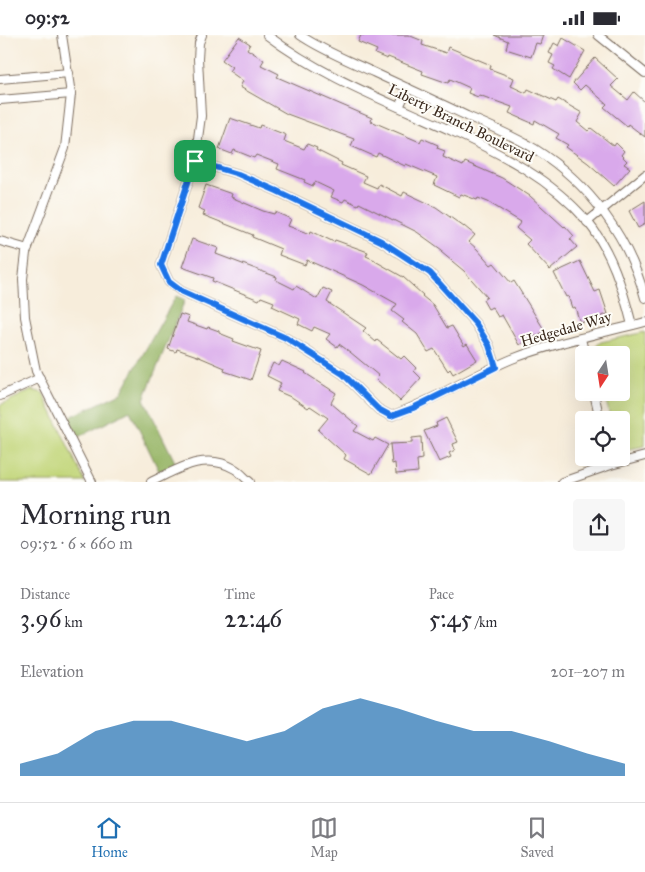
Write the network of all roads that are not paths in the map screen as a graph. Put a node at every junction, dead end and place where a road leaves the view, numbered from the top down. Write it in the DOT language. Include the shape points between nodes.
graph roads {
  1 [pos="62,35"];
  2 [pos="202,35"];
  3 [pos="267,35"];
  4 [pos="300,35"];
  5 [pos="598,35"];
  6 [pos="69,73"];
  7 [pos="645,73"];
  8 [pos="0,79"];
  9 [pos="408,88"];
  10 [pos="71,94"];
  11 [pos="0,100"];
  12 [pos="399,107"];
  13 [pos="195,161"];
  14 [pos="645,175"];
  15 [pos="603,210"];
  16 [pos="588,222"];
  17 [pos="0,241"];
  18 [pos="28,249"];
  19 [pos="645,298"];
  20 [pos="645,322"];
  21 [pos="632,325"];
  22 [pos="581,339"];
  23 [pos="583,346"];
  24 [pos="496,367"];
  25 [pos="40,379"];
  26 [pos="0,396"];
  27 [pos="645,456"];
  28 [pos="630,458"];
  29 [pos="599,466"];
  30 [pos="92,482"];
  31 [pos="151,482"];
  32 [pos="250,482"];
  33 [pos="562,482"];
  1 -- 6 [label="street"];
  2 -- 13 [label="street" via="198,59 201,116"];
  3 -- 12 [label="street, Liberty Branch Boulevard" via="292,54 330,75"];
  4 -- 9 [label="street, Liberty Branch Boulevard"];
  5 -- 7 [label="street"];
  6 -- 8 [label="street"];
  6 -- 10 [label="street"];
  9 -- 12 [label="street"];
  9 -- 15 [label="street, Liberty Branch Boulevard" via="536,150 572,177"];
  10 -- 11 [label="street"];
  10 -- 18 [label="street" via="65,148"];
  12 -- 16 [label="street, Liberty Branch Boulevard" via="525,168 557,191"];
  13 -- 24 [label="street" via="238,174 277,191 381,241 416,263 430,273 476,324 489,345"];
  13 -- 24 [label="street, Hedgedale Way" via="161,265 169,282 181,291 286,338 343,374 378,409 391,416"];
  14 -- 15 [label="street"];
  15 -- 16 [label="street"];
  15 -- 19 [label="street, Liberty Branch Boulevard" via="624,244"];
  16 -- 21 [label="street, Liberty Branch Boulevard" via="607,253 623,291"];
  17 -- 18 [label="street"];
  18 -- 25 [label="street" via="23,279 25,317"];
  20 -- 21 [label="street, Hedgedale Way"];
  21 -- 22 [label="street, Hedgedale Way"];
  22 -- 23 [label="street"];
  22 -- 24 [label="street, Hedgedale Way"];
  25 -- 26 [label="street"];
  25 -- 30 [label="street"];
  27 -- 28 [label="street"];
  29 -- 33 [label="street"];
  31 -- 32 [label="street" via="186,465 203,461 219,462 236,469"];
}
